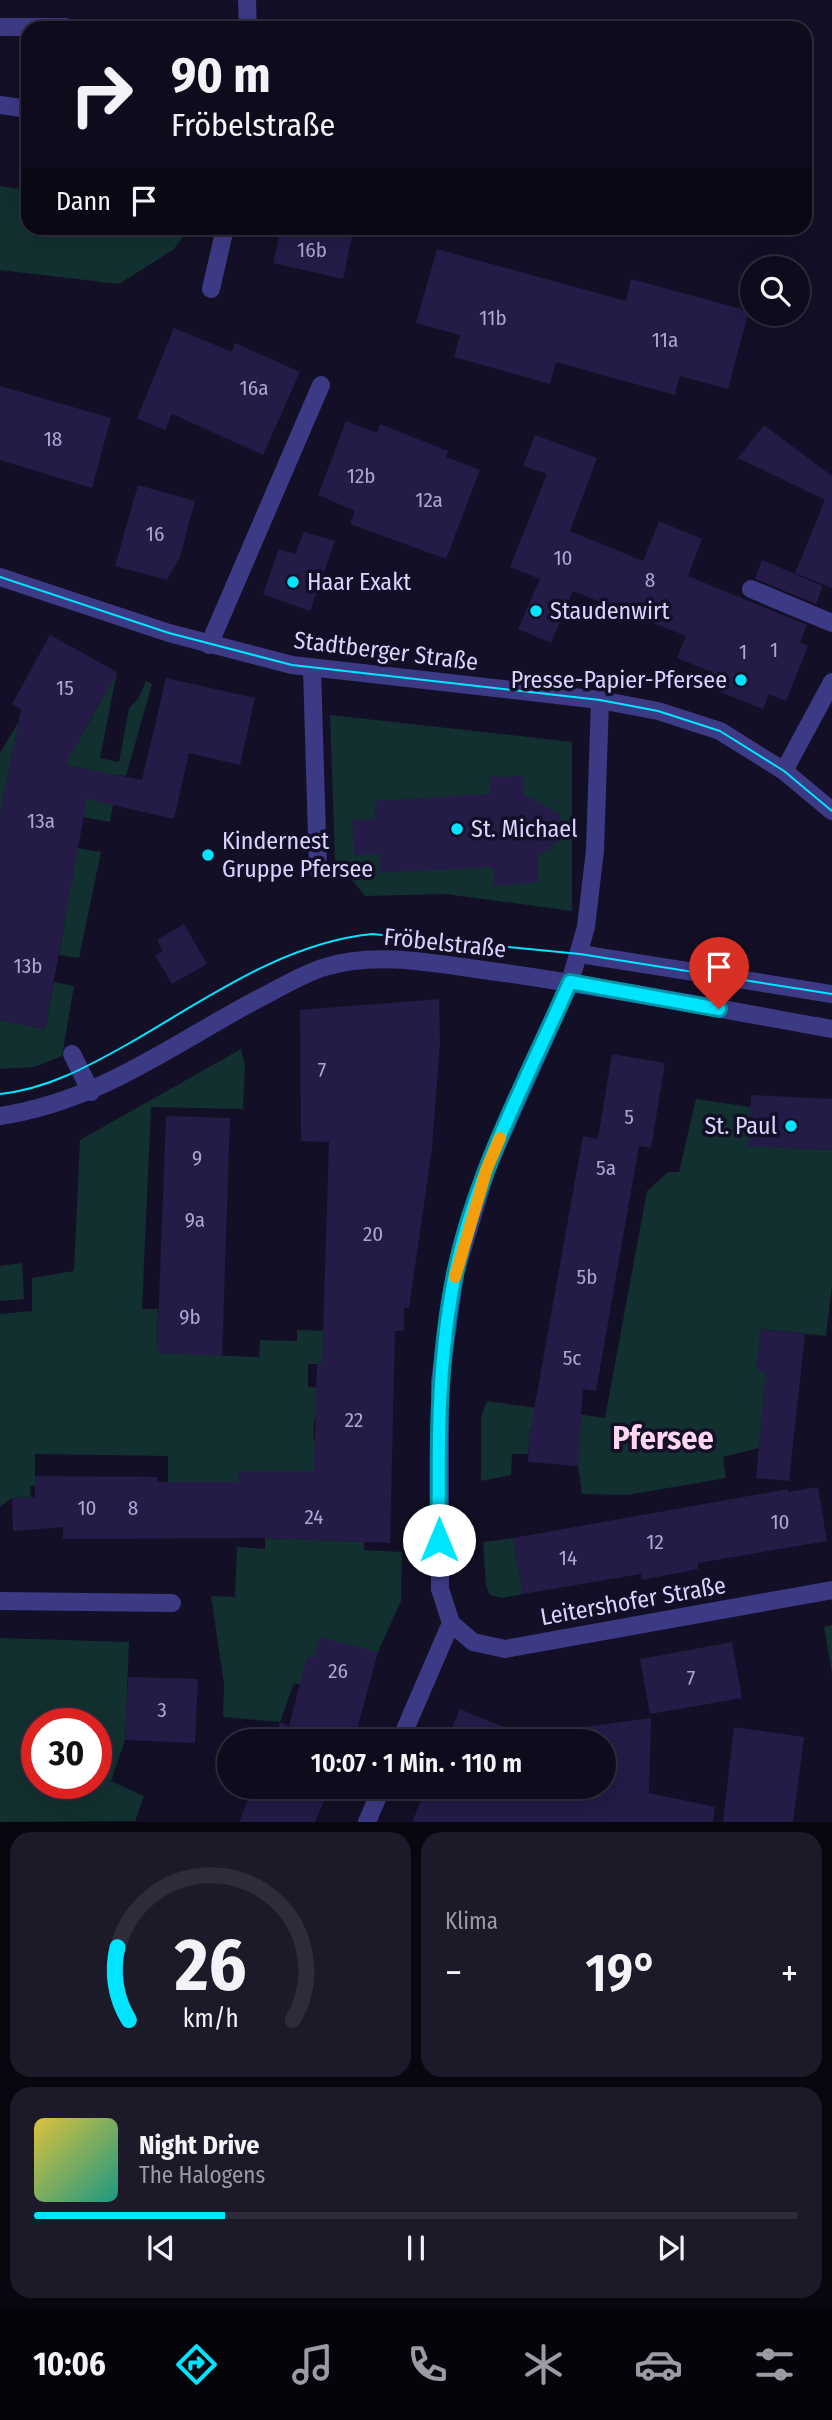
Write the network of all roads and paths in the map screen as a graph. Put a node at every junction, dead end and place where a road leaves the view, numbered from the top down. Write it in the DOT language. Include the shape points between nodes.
graph roads {
  1 [pos="247,0"];
  2 [pos="248,21"];
  3 [pos="0,27"];
  4 [pos="21,27"];
  5 [pos="0,104"];
  6 [pos="21,108"];
  7 [pos="223,235"];
  8 [pos="211,289"];
  9 [pos="321,385"];
  10 [pos="0,577"];
  11 [pos="751,589"];
  12 [pos="832,623"];
  13 [pos="209,645"];
  14 [pos="312,669"];
  15 [pos="832,682"];
  16 [pos="600,700"];
  17 [pos="784,771"];
  18 [pos="832,811"];
  19 [pos="318,870"];
  20 [pos="580,954"];
  21 [pos="570,982"];
  22 [pos="832,994"];
  23 [pos="832,1029"];
  24 [pos="72,1054"];
  25 [pos="91,1092"];
  26 [pos="0,1116"];
  27 [pos="832,1590"];
  28 [pos="0,1601"];
  29 [pos="172,1602"];
  30 [pos="451,1623"];
  31 [pos="405,1729"];
  32 [pos="377,1799"];
  33 [pos="367,1822"];
  1 -- 2 [label="street"];
  3 -- 4 [label="street"];
  5 -- 6 [label="street"];
  7 -- 8 [label="street"];
  9 -- 13 [label="street"];
  10 -- 13 [label="street, Stadtberger Straße"];
  11 -- 12 [label="street"];
  13 -- 14 [label="street, Stadtberger Straße"];
  14 -- 16 [label="street, Stadtberger Straße"];
  14 -- 19 [label="street"];
  15 -- 17 [label="street"];
  16 -- 17 [label="street, Stadtberger Straße" via="658,711 720,731"];
  16 -- 20 [label="street" via="595,850"];
  17 -- 18 [label="street, Stadtberger Straße"];
  20 -- 21 [label="street"];
  20 -- 22 [label="street"];
  21 -- 23 [label="street, Fröbelstraße"];
  21 -- 25 [label="street, Fröbelstraße" via="404,960 335,964 274,991"];
  21 -- 30 [label="street" via="487,1168 455,1274 440,1381 440,1589"];
  24 -- 25 [label="street"];
  25 -- 26 [label="street, Fröbelstraße"];
  27 -- 30 [label="street, Leitershofer Straße" via="505,1649 473,1642"];
  28 -- 29 [label="street"];
  30 -- 31 [label="street"];
  32 -- 33 [label="street"];
}
